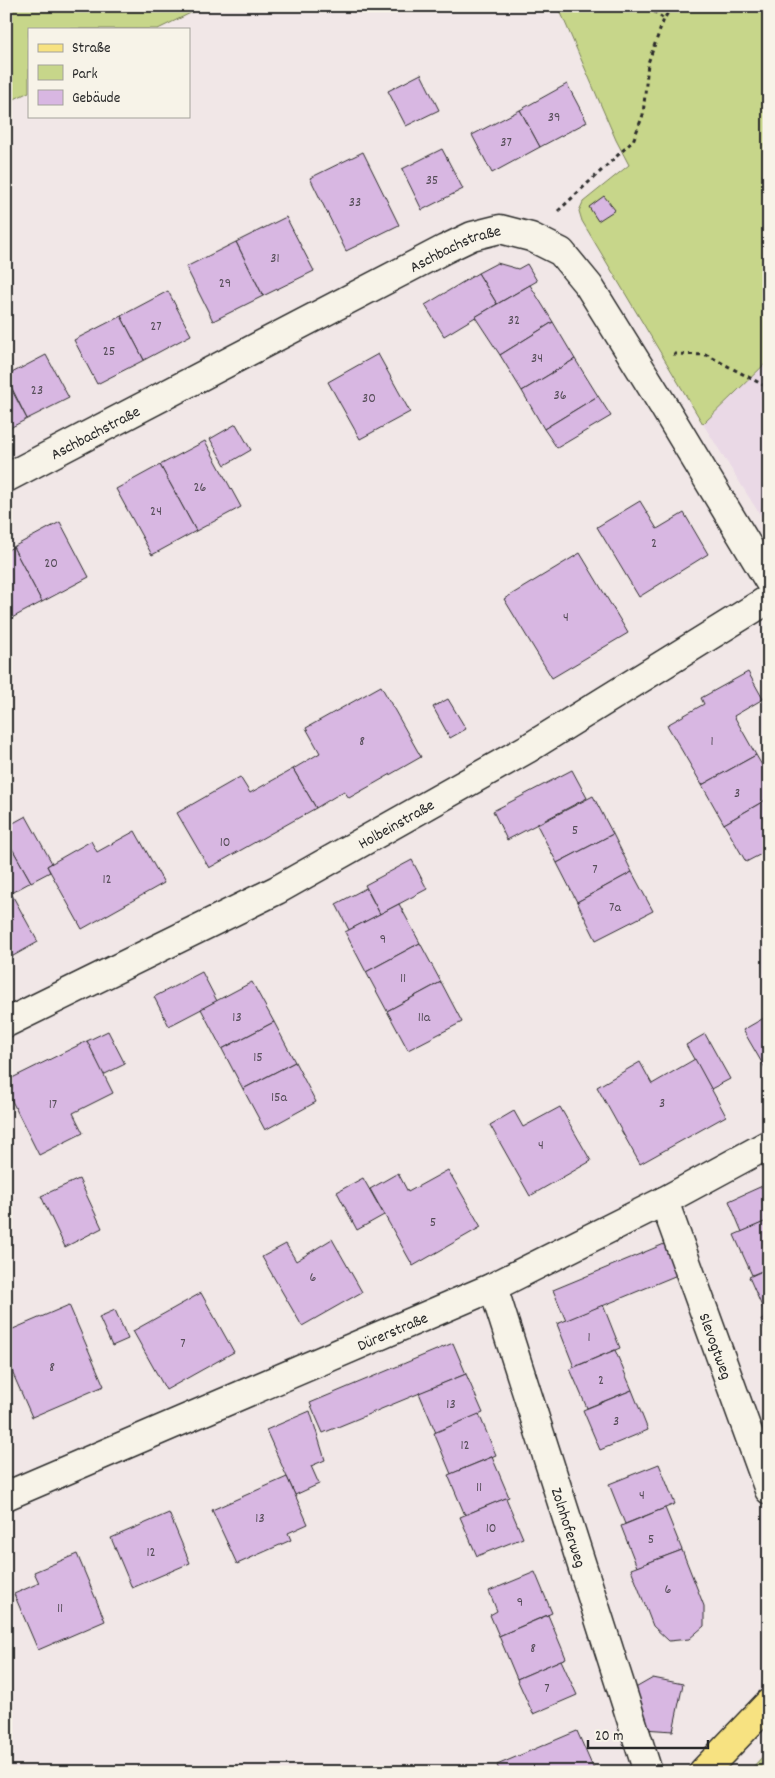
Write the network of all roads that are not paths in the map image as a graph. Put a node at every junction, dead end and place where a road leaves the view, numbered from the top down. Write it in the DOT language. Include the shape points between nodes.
graph roads {
  1 [pos="6,478"];
  2 [pos="769,581"];
  3 [pos="769,599"];
  4 [pos="6,1023"];
  5 [pos="769,1144"];
  6 [pos="664,1201"];
  7 [pos="493,1287"];
  8 [pos="769,1490"];
  9 [pos="6,1496"];
  10 [pos="769,1704"];
  11 [pos="647,1769"];
  12 [pos="703,1772"];
  1 -- 2 [label="street, Aschbachstraße" via="458,242 500,229 561,252 590,286"];
  3 -- 4 [label="street, Holbeinstraße" via="527,749 277,890"];
  5 -- 6 [label="street, Dürerstraße"];
  6 -- 7 [label="street, Dürerstraße"];
  6 -- 8 [label="street, Slevogtweg"];
  7 -- 9 [label="street, Dürerstraße"];
  7 -- 11 [label="street, Zolnhoferweg"];
  10 -- 12 [label="main road"];
}
